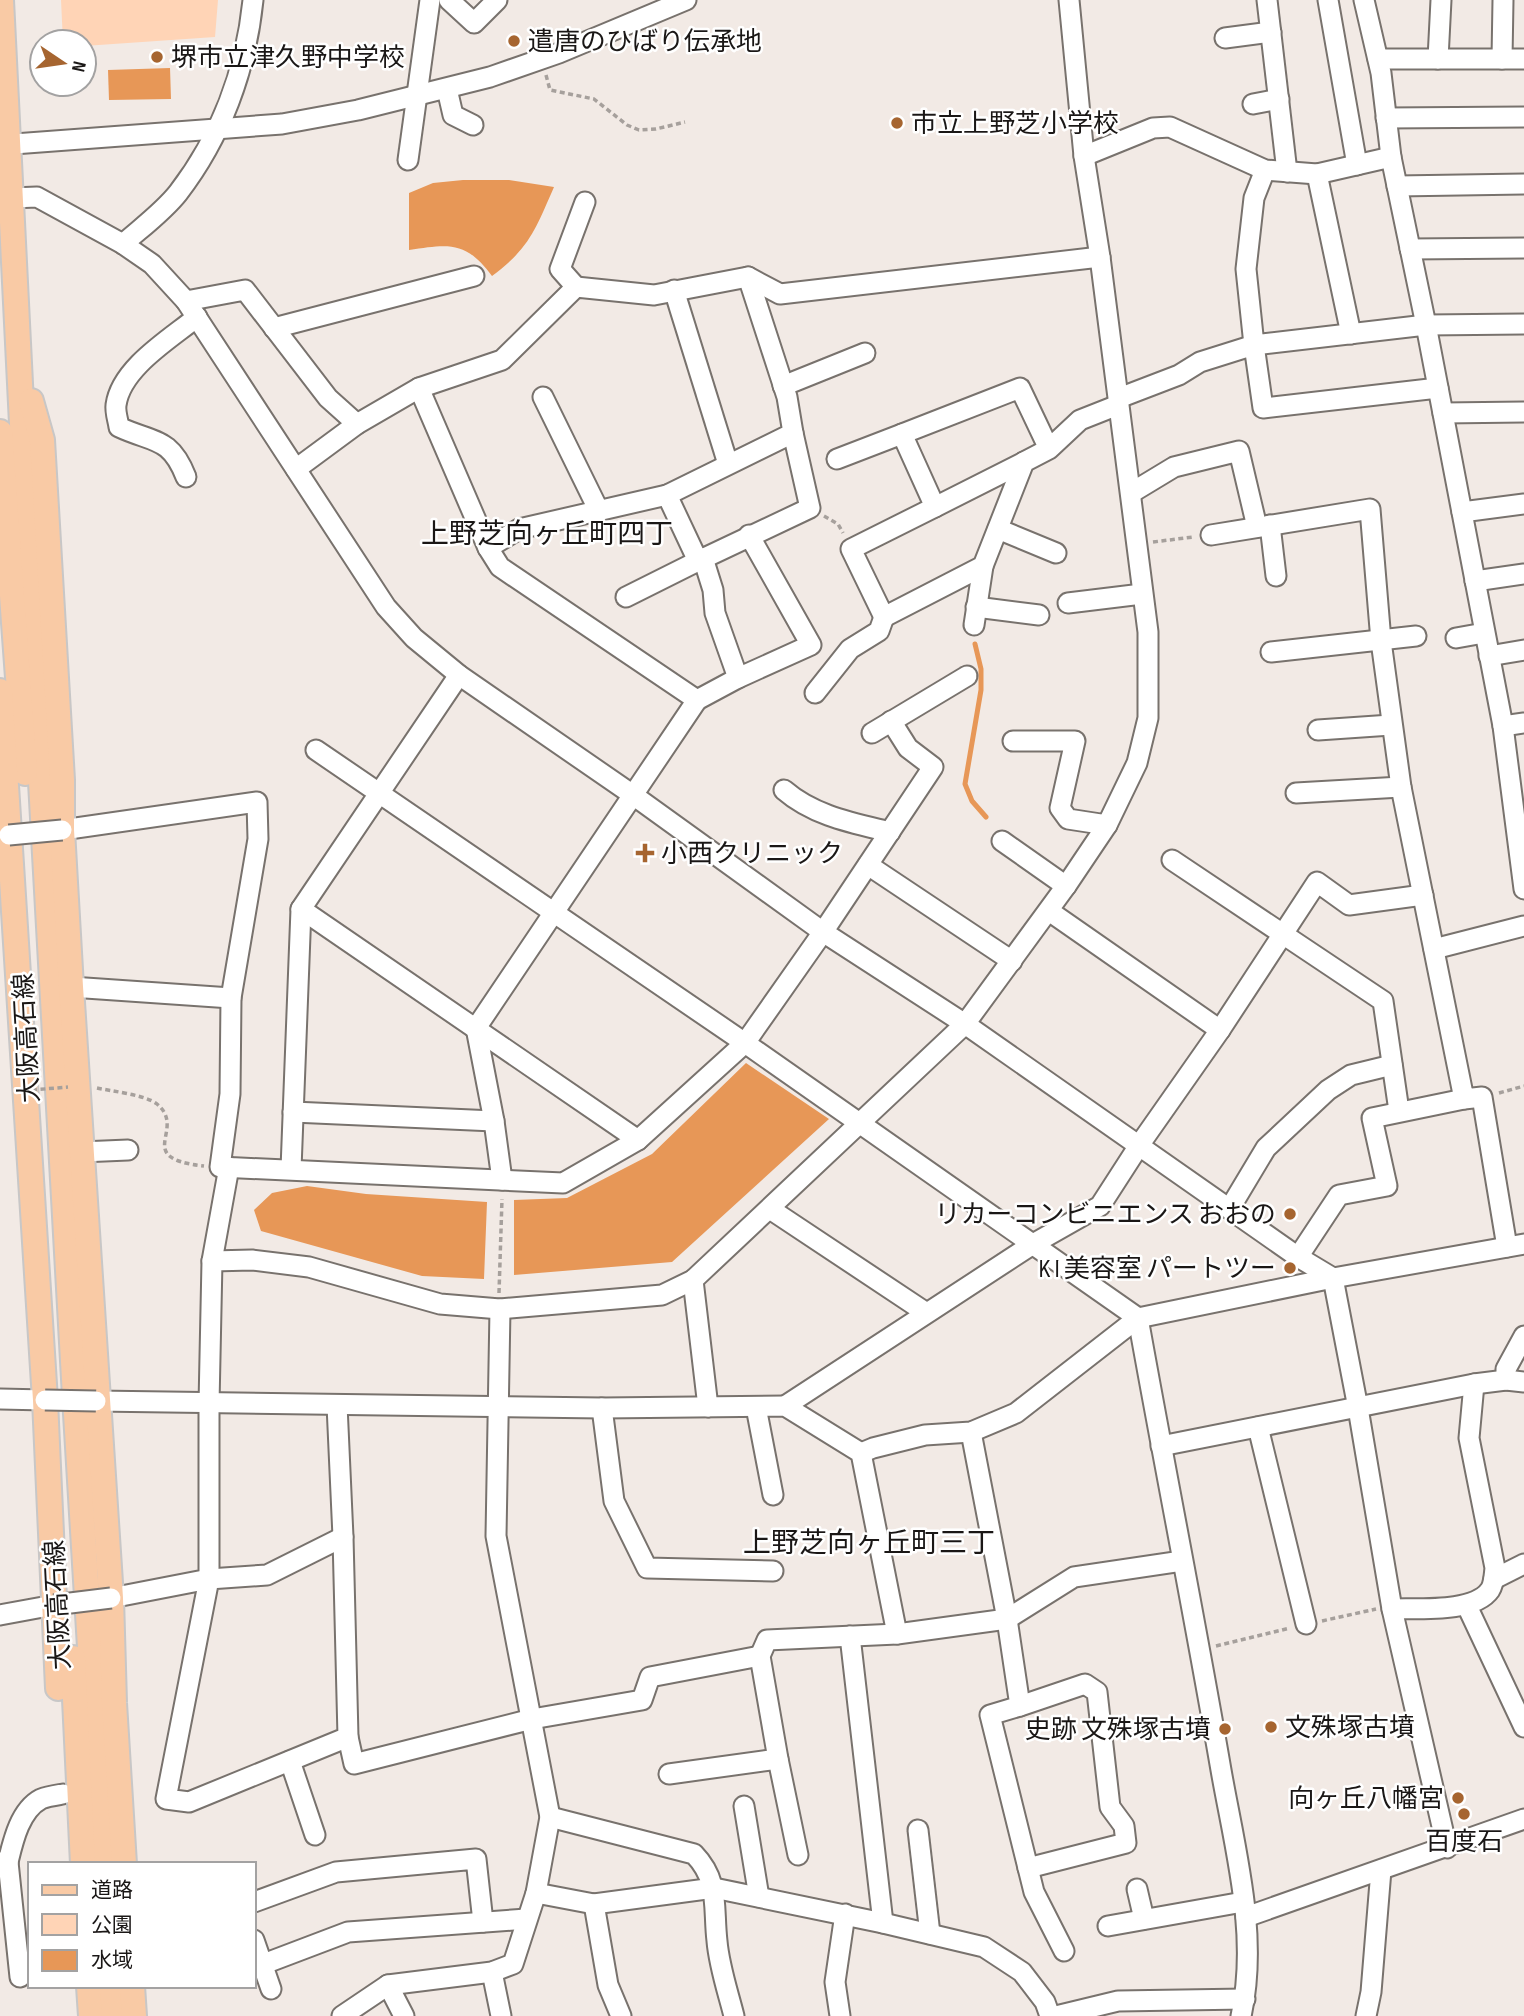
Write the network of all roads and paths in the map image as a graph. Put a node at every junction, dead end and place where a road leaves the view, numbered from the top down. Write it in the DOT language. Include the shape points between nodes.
graph roads {
  1 [pos="1,0"];
  2 [pos="253,0"];
  3 [pos="429,0"];
  4 [pos="449,0"];
  5 [pos="497,0"];
  6 [pos="686,0"];
  7 [pos="1069,0"];
  8 [pos="1267,0"];
  9 [pos="1328,0"];
  10 [pos="1364,0"];
  11 [pos="1441,0"];
  12 [pos="1503,0"];
  13 [pos="1271,32"];
  14 [pos="1226,38"];
  15 [pos="541,59"];
  16 [pos="1378,59"];
  17 [pos="1438,59"];
  18 [pos="1502,59"];
  19 [pos="1524,59"];
  20 [pos="447,89"];
  21 [pos="416,97"];
  22 [pos="1279,99"];
  23 [pos="1252,104"];
  24 [pos="1524,117"];
  25 [pos="1386,118"];
  26 [pos="685,122"];
  27 [pos="473,125"];
  28 [pos="218,130"];
  29 [pos="5,145"];
  30 [pos="1084,156"];
  31 [pos="1391,157"];
  32 [pos="408,160"];
  33 [pos="1357,165"];
  34 [pos="1265,170"];
  35 [pos="1287,172"];
  36 [pos="1317,174"];
  37 [pos="1524,184"];
  38 [pos="1397,186"];
  39 [pos="12,198"];
  40 [pos="585,202"];
  41 [pos="123,244"];
  42 [pos="1524,248"];
  43 [pos="1410,249"];
  44 [pos="1100,257"];
  45 [pos="474,276"];
  46 [pos="748,277"];
  47 [pos="576,287"];
  48 [pos="674,290"];
  49 [pos="192,309"];
  50 [pos="1524,324"];
  51 [pos="1426,325"];
  52 [pos="274,328"];
  53 [pos="1351,334"];
  54 [pos="1254,345"];
  55 [pos="865,353"];
  56 [pos="20,363"];
  57 [pos="783,386"];
  58 [pos="419,388"];
  59 [pos="1438,388"];
  60 [pos="543,397"];
  61 [pos="1118,402"];
  62 [pos="1524,412"];
  63 [pos="1443,413"];
  64 [pos="357,424"];
  65 [pos="0,432"];
  66 [pos="793,433"];
  67 [pos="902,434"];
  68 [pos="1049,449"];
  69 [pos="837,459"];
  70 [pos="1024,462"];
  71 [pos="728,464"];
  72 [pos="296,469"];
  73 [pos="186,477"];
  74 [pos="1131,492"];
  75 [pos="667,495"];
  76 [pos="1524,504"];
  77 [pos="935,507"];
  78 [pos="810,508"];
  79 [pos="598,509"];
  80 [pos="1462,512"];
  81 [pos="1263,526"];
  82 [pos="998,529"];
  83 [pos="1211,535"];
  84 [pos="749,536"];
  85 [pos="1136,544"];
  86 [pos="488,548"];
  87 [pos="851,549"];
  88 [pos="1056,553"];
  89 [pos="700,559"];
  90 [pos="983,566"];
  91 [pos="1524,574"];
  92 [pos="1276,576"];
  93 [pos="1475,581"];
  94 [pos="1142,594"];
  95 [pos="626,597"];
  96 [pos="1068,603"];
  97 [pos="1039,615"];
  98 [pos="884,617"];
  99 [pos="1484,633"];
  100 [pos="1416,636"];
  101 [pos="1456,638"];
  102 [pos="1381,641"];
  103 [pos="811,645"];
  104 [pos="1524,650"];
  105 [pos="1271,652"];
  106 [pos="1489,656"];
  107 [pos="832,672"];
  108 [pos="459,675"];
  109 [pos="967,676"];
  110 [pos="738,678"];
  111 [pos="0,691"];
  112 [pos="815,693"];
  113 [pos="696,700"];
  114 [pos="891,721"];
  115 [pos="1524,723"];
  116 [pos="1391,725"];
  117 [pos="1503,726"];
  118 [pos="1318,730"];
  119 [pos="872,733"];
  120 [pos="1013,741"];
  121 [pos="316,750"];
  122 [pos="1401,787"];
  123 [pos="784,790"];
  124 [pos="1296,793"];
  125 [pos="380,795"];
  126 [pos="1518,795"];
  127 [pos="633,796"];
  128 [pos="1107,825"];
  129 [pos="62,831"];
  130 [pos="890,832"];
  131 [pos="5,836"];
  132 [pos="1002,841"];
  133 [pos="1172,860"];
  134 [pos="868,865"];
  135 [pos="1524,882"];
  136 [pos="1066,886"];
  137 [pos="1423,895"];
  138 [pos="947,906"];
  139 [pos="301,909"];
  140 [pos="1049,911"];
  141 [pos="553,912"];
  142 [pos="1524,926"];
  143 [pos="823,932"];
  144 [pos="1284,934"];
  145 [pos="1434,949"];
  146 [pos="1014,957"];
  147 [pos="71,987"];
  148 [pos="231,998"];
  149 [pos="965,1024"];
  150 [pos="476,1027"];
  151 [pos="1220,1030"];
  152 [pos="745,1043"];
  153 [pos="1392,1065"];
  154 [pos="1524,1086"];
  155 [pos="72,1087"];
  156 [pos="32,1090"];
  157 [pos="1473,1098"];
  158 [pos="1399,1111"];
  159 [pos="293,1112"];
  160 [pos="494,1121"];
  161 [pos="861,1123"];
  162 [pos="638,1140"];
  163 [pos="1140,1144"];
  164 [pos="128,1150"];
  165 [pos="80,1152"];
  166 [pos="225,1167"];
  167 [pos="291,1169"];
  168 [pos="502,1180"];
  169 [pos="502,1202"];
  170 [pos="1230,1208"];
  171 [pos="770,1209"];
  172 [pos="1033,1244"];
  173 [pos="1516,1246"];
  174 [pos="1298,1256"];
  175 [pos="212,1261"];
  176 [pos="1332,1278"];
  177 [pos="693,1280"];
  178 [pos="500,1309"];
  179 [pos="925,1312"];
  180 [pos="1138,1318"];
  181 [pos="1524,1336"];
  182 [pos="1515,1381"];
  183 [pos="1474,1384"];
  184 [pos="0,1399"];
  185 [pos="45,1400"];
  186 [pos="96,1401"];
  187 [pos="209,1404"];
  188 [pos="337,1405"];
  189 [pos="785,1406"];
  190 [pos="499,1407"];
  191 [pos="708,1407"];
  192 [pos="756,1407"];
  193 [pos="602,1408"];
  194 [pos="1358,1408"];
  195 [pos="1258,1427"];
  196 [pos="971,1433"];
  197 [pos="1161,1446"];
  198 [pos="861,1453"];
  199 [pos="773,1495"];
  200 [pos="343,1537"];
  201 [pos="1182,1562"];
  202 [pos="1524,1564"];
  203 [pos="773,1571"];
  204 [pos="209,1579"];
  205 [pos="1494,1579"];
  206 [pos="111,1598"];
  207 [pos="54,1605"];
  208 [pos="1467,1606"];
  209 [pos="1392,1609"];
  210 [pos="0,1615"];
  211 [pos="1007,1619"];
  212 [pos="1306,1624"];
  213 [pos="897,1634"];
  214 [pos="850,1636"];
  215 [pos="760,1656"];
  216 [pos="1518,1702"];
  217 [pos="1020,1706"];
  218 [pos="532,1719"];
  219 [pos="1524,1727"];
  220 [pos="348,1737"];
  221 [pos="778,1759"];
  222 [pos="290,1761"];
  223 [pos="669,1774"];
  224 [pos="63,1794"];
  225 [pos="744,1805"];
  226 [pos="551,1818"];
  227 [pos="1524,1819"];
  228 [pos="918,1830"];
  229 [pos="316,1835"];
  230 [pos="1447,1848"];
  231 [pos="798,1855"];
  232 [pos="4,1862"];
  233 [pos="68,1862"];
  234 [pos="83,1862"];
  235 [pos="103,1862"];
  236 [pos="124,1862"];
  237 [pos="1028,1868"];
  238 [pos="1381,1870"];
  239 [pos="714,1888"];
  240 [pos="1137,1889"];
  241 [pos="536,1893"];
  242 [pos="759,1897"];
  243 [pos="256,1901"];
  244 [pos="594,1904"];
  245 [pos="1245,1910"];
  246 [pos="845,1914"];
  247 [pos="527,1919"];
  248 [pos="1144,1919"];
  249 [pos="483,1923"];
  250 [pos="883,1923"];
  251 [pos="1108,1926"];
  252 [pos="929,1934"];
  253 [pos="8,1943"];
  254 [pos="256,1947"];
  255 [pos="1064,1951"];
  256 [pos="261,1965"];
  257 [pos="492,1972"];
  258 [pos="20,1978"];
  259 [pos="388,1985"];
  260 [pos="89,1988"];
  261 [pos="112,1988"];
  262 [pos="132,1988"];
  263 [pos="271,1989"];
  264 [pos="1243,2007"];
  265 [pos="91,2016"];
  266 [pos="114,2016"];
  267 [pos="134,2016"];
  268 [pos="342,2016"];
  269 [pos="404,2016"];
  270 [pos="501,2016"];
  271 [pos="621,2016"];
  272 [pos="734,2016"];
  273 [pos="840,2016"];
  274 [pos="1050,2016"];
  275 [pos="1056,2016"];
  276 [pos="1366,2016"];
  1 -- 29 [label="main road, 大阪高石線"];
  2 -- 28 [label="street" via="236,87"];
  3 -- 21 [label="street"];
  4 -- 5 [label="street" via="474,23"];
  6 -- 15 [label="street"];
  7 -- 30 [label="street"];
  8 -- 13 [label="street"];
  9 -- 33 [label="street"];
  10 -- 16 [label="street"];
  11 -- 17 [label="street"];
  12 -- 18 [label="street"];
  13 -- 14 [label="street"];
  13 -- 22 [label="street"];
  15 -- 20 [label="street"];
  15 -- 26 [label="path" via="550,90 594,99 626,125 639,130"];
  16 -- 17 [label="street"];
  16 -- 25 [label="street"];
  17 -- 18 [label="street"];
  18 -- 19 [label="street"];
  20 -- 21 [label="street"];
  20 -- 27 [label="street" via="453,115"];
  21 -- 28 [label="street" via="282,124"];
  21 -- 32 [label="street"];
  22 -- 23 [label="street"];
  22 -- 35 [label="street"];
  24 -- 25 [label="street"];
  25 -- 31 [label="street"];
  28 -- 29 [label="street"];
  28 -- 41 [label="street" via="178,194"];
  29 -- 39 [label="main road, 大阪高石線"];
  30 -- 34 [label="street" via="1153,128 1170,127"];
  30 -- 44 [label="street"];
  31 -- 33 [label="street"];
  31 -- 38 [label="street"];
  33 -- 36 [label="street"];
  34 -- 35 [label="street"];
  34 -- 54 [label="street" via="1254,198 1246,269"];
  35 -- 36 [label="street"];
  36 -- 53 [label="street"];
  37 -- 38 [label="street"];
  38 -- 43 [label="street"];
  39 -- 41 [label="street" via="37,197"];
  39 -- 56 [label="main road, 大阪高石線"];
  40 -- 47 [label="street" via="560,269"];
  41 -- 49 [label="street" via="152,264"];
  42 -- 43 [label="street"];
  43 -- 51 [label="street"];
  44 -- 46 [label="street" via="780,294"];
  44 -- 61 [label="street"];
  45 -- 52 [label="street"];
  46 -- 48 [label="street"];
  46 -- 57 [label="street"];
  47 -- 48 [label="street" via="654,295"];
  47 -- 58 [label="street" via="502,360"];
  48 -- 71 [label="street"];
  49 -- 52 [label="street" via="245,290"];
  49 -- 72 [label="street"];
  49 -- 73 [label="street" via="122,385 116,407 120,427 152,438 173,452"];
  50 -- 51 [label="street"];
  51 -- 53 [label="street"];
  51 -- 59 [label="street"];
  52 -- 64 [label="street" via="328,398"];
  53 -- 54 [label="street"];
  54 -- 59 [label="street" via="1263,408"];
  54 -- 61 [label="street" via="1200,362"];
  55 -- 57 [label="street"];
  56 -- 129 [label="main road" via="42,440"];
  56 -- 235 [label="main road, 大阪高石線"];
  57 -- 66 [label="street"];
  58 -- 64 [label="street"];
  58 -- 86 [label="street"];
  59 -- 63 [label="street"];
  60 -- 79 [label="street"];
  61 -- 68 [label="street" via="1080,420"];
  61 -- 74 [label="street"];
  62 -- 63 [label="street"];
  63 -- 80 [label="street"];
  64 -- 72 [label="street"];
  65 -- 234 [label="main road, 大阪高石線" via="34,923"];
  66 -- 71 [label="street"];
  66 -- 78 [label="street"];
  67 -- 68 [label="street" via="1020,388"];
  67 -- 69 [label="street"];
  67 -- 77 [label="street"];
  68 -- 70 [label="street"];
  70 -- 77 [label="street"];
  70 -- 82 [label="street"];
  71 -- 75 [label="street"];
  72 -- 108 [label="street" via="386,607 414,638"];
  74 -- 81 [label="street" via="1174,467 1239,452"];
  74 -- 85 [label="street"];
  75 -- 79 [label="street"];
  75 -- 89 [label="street"];
  76 -- 80 [label="street"];
  77 -- 87 [label="street"];
  78 -- 84 [label="street"];
  78 -- 87 [label="path" via="838,524"];
  79 -- 86 [label="street" via="519,529"];
  80 -- 93 [label="street"];
  81 -- 83 [label="street"];
  81 -- 92 [label="street"];
  81 -- 102 [label="street" via="1370,509"];
  82 -- 88 [label="street"];
  82 -- 90 [label="street"];
  83 -- 85 [label="path"];
  84 -- 89 [label="street"];
  84 -- 103 [label="street"];
  85 -- 94 [label="street"];
  86 -- 113 [label="street" via="500,567"];
  87 -- 98 [label="street"];
  89 -- 95 [label="street"];
  89 -- 110 [label="street"];
  90 -- 97 [label="street" via="975,616"];
  90 -- 98 [label="street"];
  91 -- 93 [label="street"];
  93 -- 99 [label="street"];
  94 -- 96 [label="street"];
  94 -- 128 [label="street" via="1148,643 1148,718 1137,763"];
  98 -- 107 [label="street" via="879,631 850,649"];
  99 -- 101 [label="street"];
  99 -- 106 [label="street"];
  100 -- 102 [label="street"];
  102 -- 105 [label="street"];
  102 -- 116 [label="street"];
  103 -- 107 [label="street"];
  103 -- 110 [label="street"];
  104 -- 106 [label="street"];
  106 -- 117 [label="street"];
  107 -- 112 [label="street"];
  108 -- 125 [label="street"];
  108 -- 127 [label="street"];
  109 -- 114 [label="street"];
  110 -- 113 [label="street"];
  111 -- 131 [label="main road"];
  113 -- 127 [label="street"];
  114 -- 119 [label="street"];
  114 -- 130 [label="street" via="908,748 933,767"];
  115 -- 117 [label="street"];
  116 -- 118 [label="street"];
  116 -- 122 [label="street"];
  117 -- 126 [label="street"];
  120 -- 128 [label="street" via="1075,741 1060,808 1068,819"];
  121 -- 125 [label="street"];
  122 -- 124 [label="street"];
  122 -- 137 [label="street"];
  123 -- 130 [label="street" via="797,802 834,818"];
  125 -- 139 [label="street"];
  125 -- 141 [label="street"];
  126 -- 135 [label="street"];
  127 -- 141 [label="street"];
  127 -- 143 [label="street"];
  128 -- 136 [label="street"];
  129 -- 131 [label="street, bridge"];
  129 -- 147 [label="main road"];
  129 -- 148 [label="street" via="257,802 258,839"];
  130 -- 134 [label="street"];
  131 -- 185 [label="main road"];
  132 -- 136 [label="street"];
  133 -- 144 [label="street"];
  134 -- 143 [label="street"];
  134 -- 146 [label="street"];
  136 -- 140 [label="street"];
  137 -- 144 [label="street" via="1349,905 1317,882"];
  137 -- 145 [label="street"];
  138 -- 146 [label="street"];
  139 -- 150 [label="street"];
  139 -- 159 [label="street"];
  140 -- 146 [label="street"];
  140 -- 151 [label="street"];
  141 -- 150 [label="street"];
  141 -- 152 [label="street"];
  142 -- 145 [label="street"];
  143 -- 149 [label="street"];
  143 -- 152 [label="street"];
  144 -- 151 [label="street"];
  144 -- 153 [label="street" via="1383,1001"];
  145 -- 157 [label="street"];
  146 -- 149 [label="street"];
  147 -- 148 [label="street"];
  147 -- 155 [label="main road"];
  148 -- 166 [label="street"];
  149 -- 161 [label="street"];
  149 -- 163 [label="street"];
  150 -- 160 [label="street"];
  150 -- 162 [label="street"];
  151 -- 163 [label="street"];
  152 -- 161 [label="street"];
  152 -- 162 [label="street"];
  153 -- 158 [label="street"];
  153 -- 170 [label="street" via="1351,1075 1328,1090 1266,1148"];
  154 -- 157 [label="path"];
  155 -- 156 [label="path, bridge"];
  155 -- 165 [label="main road"];
  155 -- 166 [label="path" via="101,1089 158,1104 168,1124 164,1147 171,1160"];
  157 -- 158 [label="street"];
  157 -- 173 [label="street"];
  158 -- 174 [label="street" via="1372,1118 1387,1186 1339,1195"];
  159 -- 160 [label="street"];
  159 -- 167 [label="street"];
  160 -- 168 [label="street"];
  161 -- 171 [label="street"];
  161 -- 172 [label="street"];
  162 -- 168 [label="street" via="563,1183"];
  163 -- 170 [label="street"];
  163 -- 172 [label="street" via="1100,1206"];
  164 -- 165 [label="street"];
  165 -- 186 [label="main road"];
  166 -- 167 [label="street"];
  166 -- 175 [label="street"];
  167 -- 168 [label="street"];
  169 -- 178 [label="path"];
  170 -- 174 [label="street"];
  171 -- 177 [label="street"];
  171 -- 179 [label="street"];
  172 -- 179 [label="street"];
  172 -- 180 [label="street"];
  173 -- 176 [label="street"];
  174 -- 176 [label="street"];
  175 -- 178 [label="street" via="309,1267 440,1304"];
  175 -- 187 [label="street"];
  176 -- 180 [label="street"];
  176 -- 194 [label="street"];
  177 -- 178 [label="street" via="663,1295"];
  177 -- 191 [label="street"];
  178 -- 190 [label="street"];
  179 -- 189 [label="street"];
  180 -- 196 [label="street" via="1016,1413"];
  180 -- 197 [label="street"];
  181 -- 182 [label="street" via="1506,1369"];
  182 -- 183 [label="street"];
  183 -- 194 [label="street"];
  183 -- 205 [label="street" via="1469,1438"];
  184 -- 185 [label="street"];
  185 -- 186 [label="street, bridge"];
  185 -- 207 [label="main road"];
  186 -- 187 [label="street"];
  186 -- 206 [label="main road"];
  187 -- 188 [label="street"];
  187 -- 204 [label="street"];
  188 -- 190 [label="street"];
  188 -- 200 [label="street"];
  189 -- 192 [label="street"];
  189 -- 198 [label="street"];
  190 -- 193 [label="street"];
  190 -- 218 [label="street" via="496,1536"];
  191 -- 192 [label="street"];
  191 -- 193 [label="street"];
  192 -- 199 [label="street"];
  193 -- 203 [label="street" via="614,1501 647,1567"];
  194 -- 195 [label="street"];
  194 -- 209 [label="street"];
  195 -- 197 [label="street"];
  195 -- 212 [label="street"];
  196 -- 198 [label="street" via="925,1435"];
  196 -- 211 [label="street"];
  197 -- 201 [label="street"];
  198 -- 213 [label="street"];
  200 -- 204 [label="street" via="267,1575"];
  200 -- 220 [label="street"];
  201 -- 211 [label="street" via="1074,1577"];
  201 -- 245 [label="street"];
  202 -- 205 [label="street"];
  204 -- 206 [label="street"];
  204 -- 222 [label="street" via="166,1799 190,1802"];
  205 -- 208 [label="street" via="1489,1592"];
  206 -- 207 [label="street, bridge"];
  206 -- 236 [label="main road"];
  207 -- 210 [label="street"];
  207 -- 224 [label="main road"];
  208 -- 209 [label="street"];
  208 -- 216 [label="street"];
  209 -- 230 [label="street"];
  211 -- 213 [label="street"];
  211 -- 217 [label="street"];
  213 -- 214 [label="street"];
  214 -- 215 [label="street" via="767,1640"];
  214 -- 250 [label="street"];
  215 -- 218 [label="street" via="650,1677 642,1700"];
  215 -- 221 [label="street"];
  216 -- 219 [label="street"];
  217 -- 237 [label="street" via="990,1715"];
  217 -- 237 [label="street" via="1086,1684 1097,1692 1110,1807 1124,1826 1126,1843"];
  218 -- 220 [label="street" via="354,1764"];
  218 -- 226 [label="street"];
  220 -- 222 [label="street"];
  221 -- 223 [label="street"];
  221 -- 231 [label="street"];
  222 -- 229 [label="street"];
  224 -- 232 [label="street" via="40,1799 25,1815"];
  224 -- 233 [label="main road"];
  225 -- 242 [label="street"];
  226 -- 239 [label="street" via="694,1854 705,1865"];
  226 -- 241 [label="street"];
  227 -- 230 [label="street"];
  228 -- 252 [label="street"];
  230 -- 238 [label="street"];
  232 -- 253 [label="street"];
  237 -- 255 [label="street" via="1034,1892"];
  238 -- 245 [label="street"];
  238 -- 276 [label="street"];
  239 -- 242 [label="street"];
  239 -- 244 [label="street"];
  239 -- 272 [label="street" via="717,1943"];
  240 -- 248 [label="street"];
  241 -- 244 [label="street"];
  241 -- 247 [label="street"];
  242 -- 246 [label="street"];
  243 -- 249 [label="street" via="336,1872 476,1859"];
  244 -- 271 [label="street" via="608,1985"];
  245 -- 248 [label="street"];
  245 -- 264 [label="street" via="1249,1968"];
  246 -- 250 [label="street"];
  246 -- 273 [label="street" via="835,1982"];
  247 -- 249 [label="street"];
  247 -- 257 [label="street" via="513,1964"];
  248 -- 251 [label="street"];
  249 -- 256 [label="street" via="348,1932"];
  250 -- 252 [label="street"];
  252 -- 274 [label="street" via="984,1947 1022,1972"];
  253 -- 258 [label="street"];
  254 -- 256 [label="street"];
  256 -- 263 [label="street"];
  257 -- 259 [label="street"];
  257 -- 270 [label="street"];
  259 -- 268 [label="street"];
  259 -- 269 [label="street"];
  260 -- 265 [label="main road"];
  261 -- 266 [label="main road"];
  262 -- 267 [label="main road"];
  264 -- 275 [label="street" via="1118,2001"];
}
